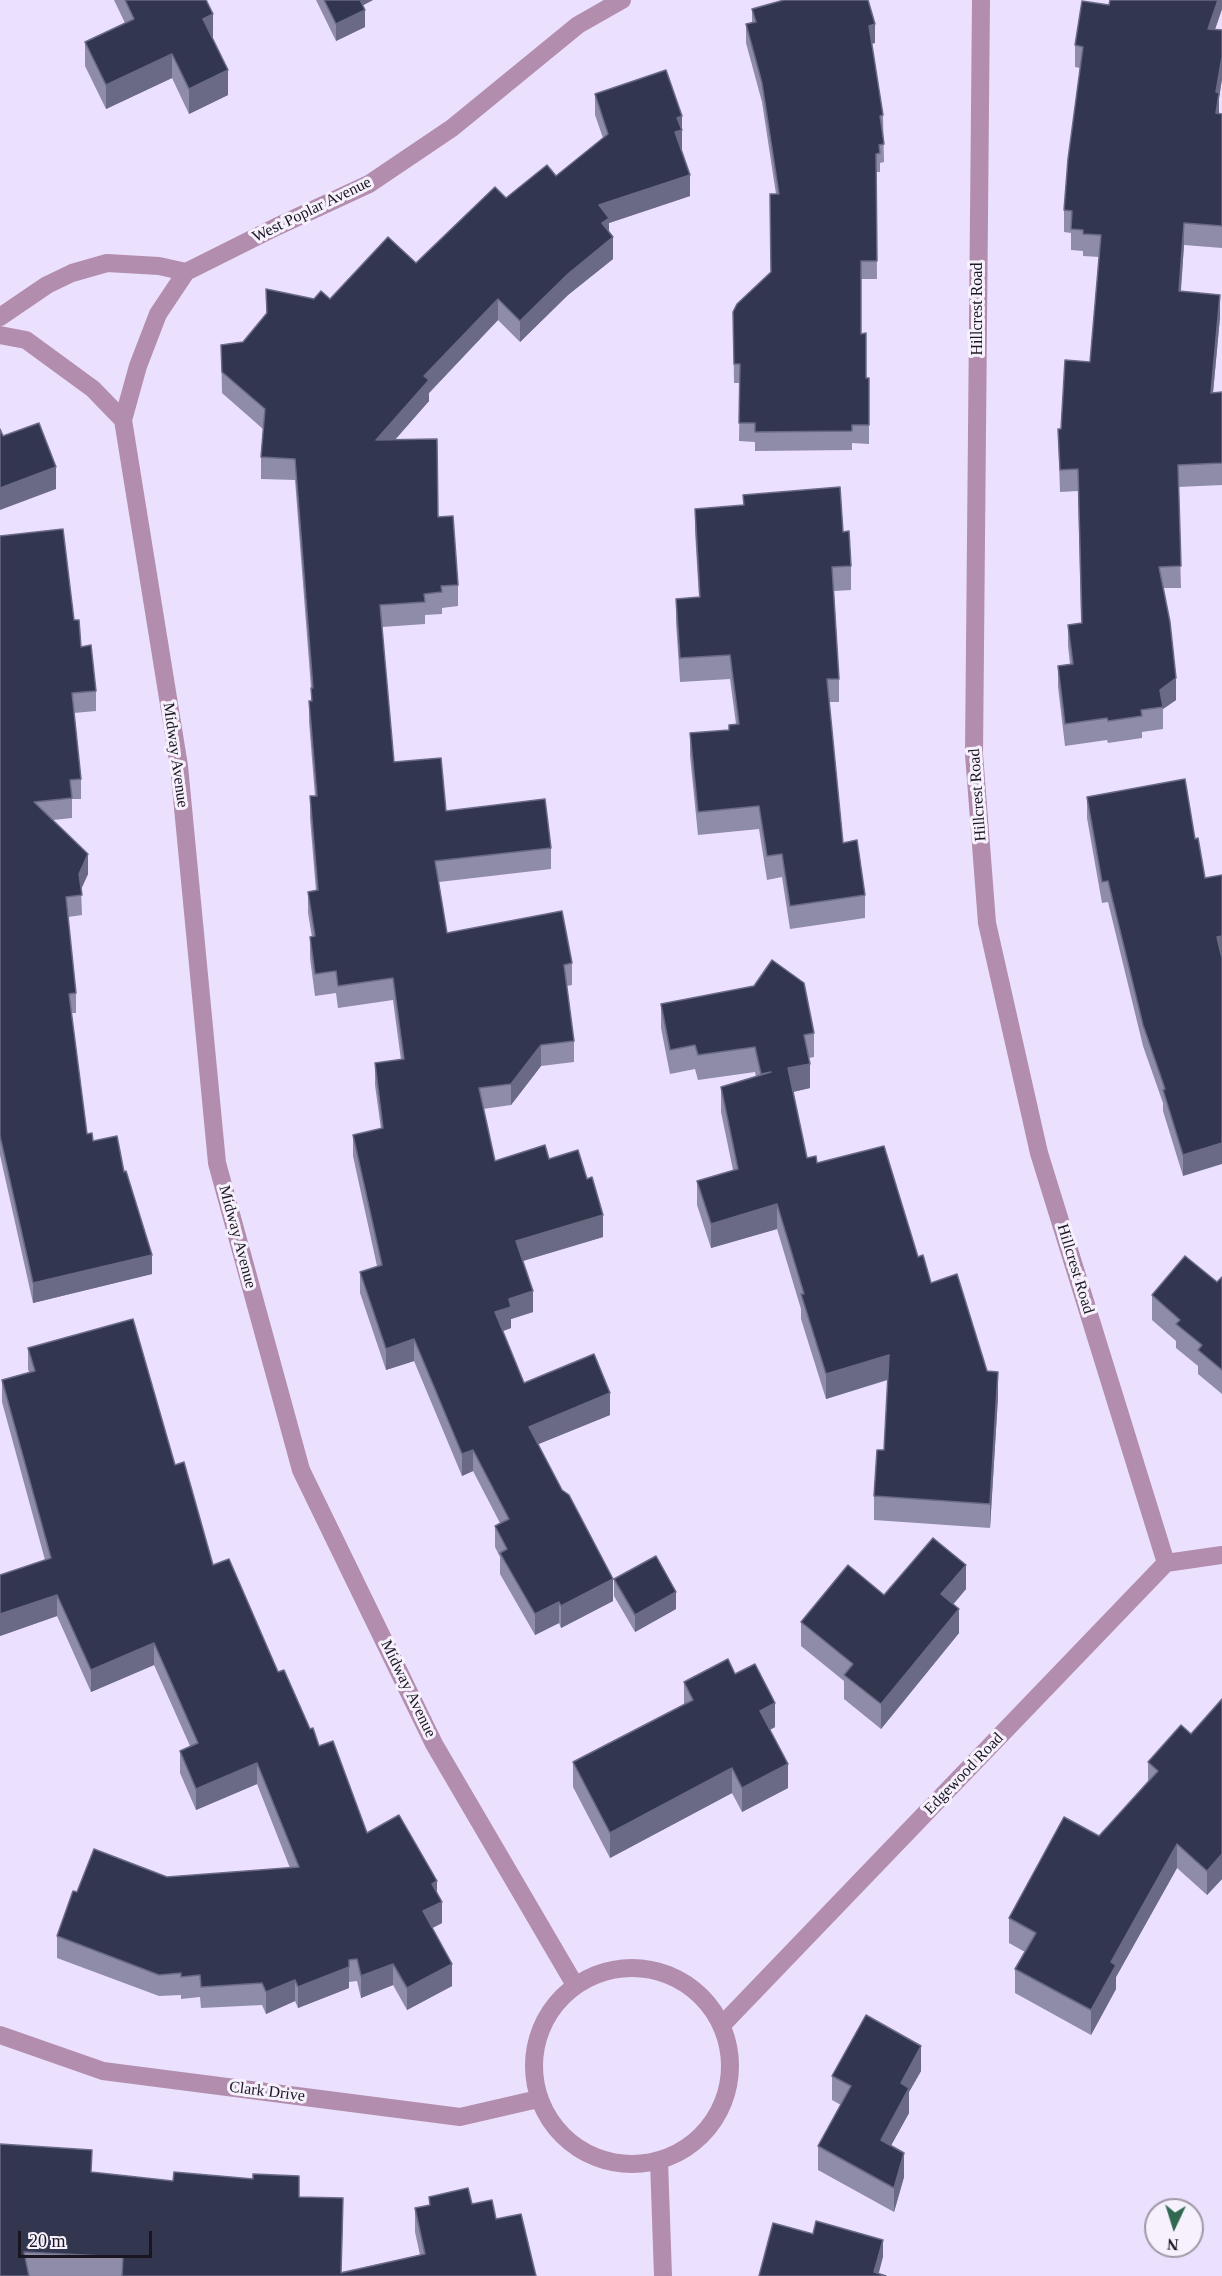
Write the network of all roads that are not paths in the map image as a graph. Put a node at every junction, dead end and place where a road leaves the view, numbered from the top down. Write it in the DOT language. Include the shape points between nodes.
graph roads {
  1 [pos="622,0"];
  2 [pos="980,1"];
  3 [pos="186,272"];
  4 [pos="0,317"];
  5 [pos="0,335"];
  6 [pos="123,420"];
  7 [pos="1222,1556"];
  8 [pos="1166,1563"];
  9 [pos="575,1985"];
  10 [pos="722,2025"];
  11 [pos="0,2035"];
  12 [pos="538,2099"];
  13 [pos="659,2161"];
  14 [pos="663,2276"];
  1 -- 3 [label="street, West Poplar Avenue" via="578,25 453,128 369,184"];
  2 -- 8 [label="street, Hillcrest Road" via="974,754 987,923 1039,1154"];
  3 -- 4 [label="street" via="107,263 47,285"];
  3 -- 6 [label="street, Midway Avenue" via="158,314"];
  5 -- 6 [label="street" via="26,340 35,346 93,390"];
  6 -- 9 [label="street, Midway Avenue" via="179,766 217,1163 301,1470 434,1744"];
  7 -- 8 [label="street"];
  8 -- 10 [label="street, Edgewood Road"];
  9 -- 10 [label="street" via="601,1972 629,1968 658,1971 684,1983 706,2001"];
  9 -- 12 [label="street" via="552,2007 537,2036 532,2067"];
  10 -- 13 [label="street" via="730,2058 729,2080 714,2122 690,2146"];
  11 -- 12 [label="street, Clark Drive" via="103,2071 460,2117"];
  12 -- 13 [label="street" via="552,2125 573,2146 600,2160 630,2164"];
  13 -- 14 [label="street"];
}
